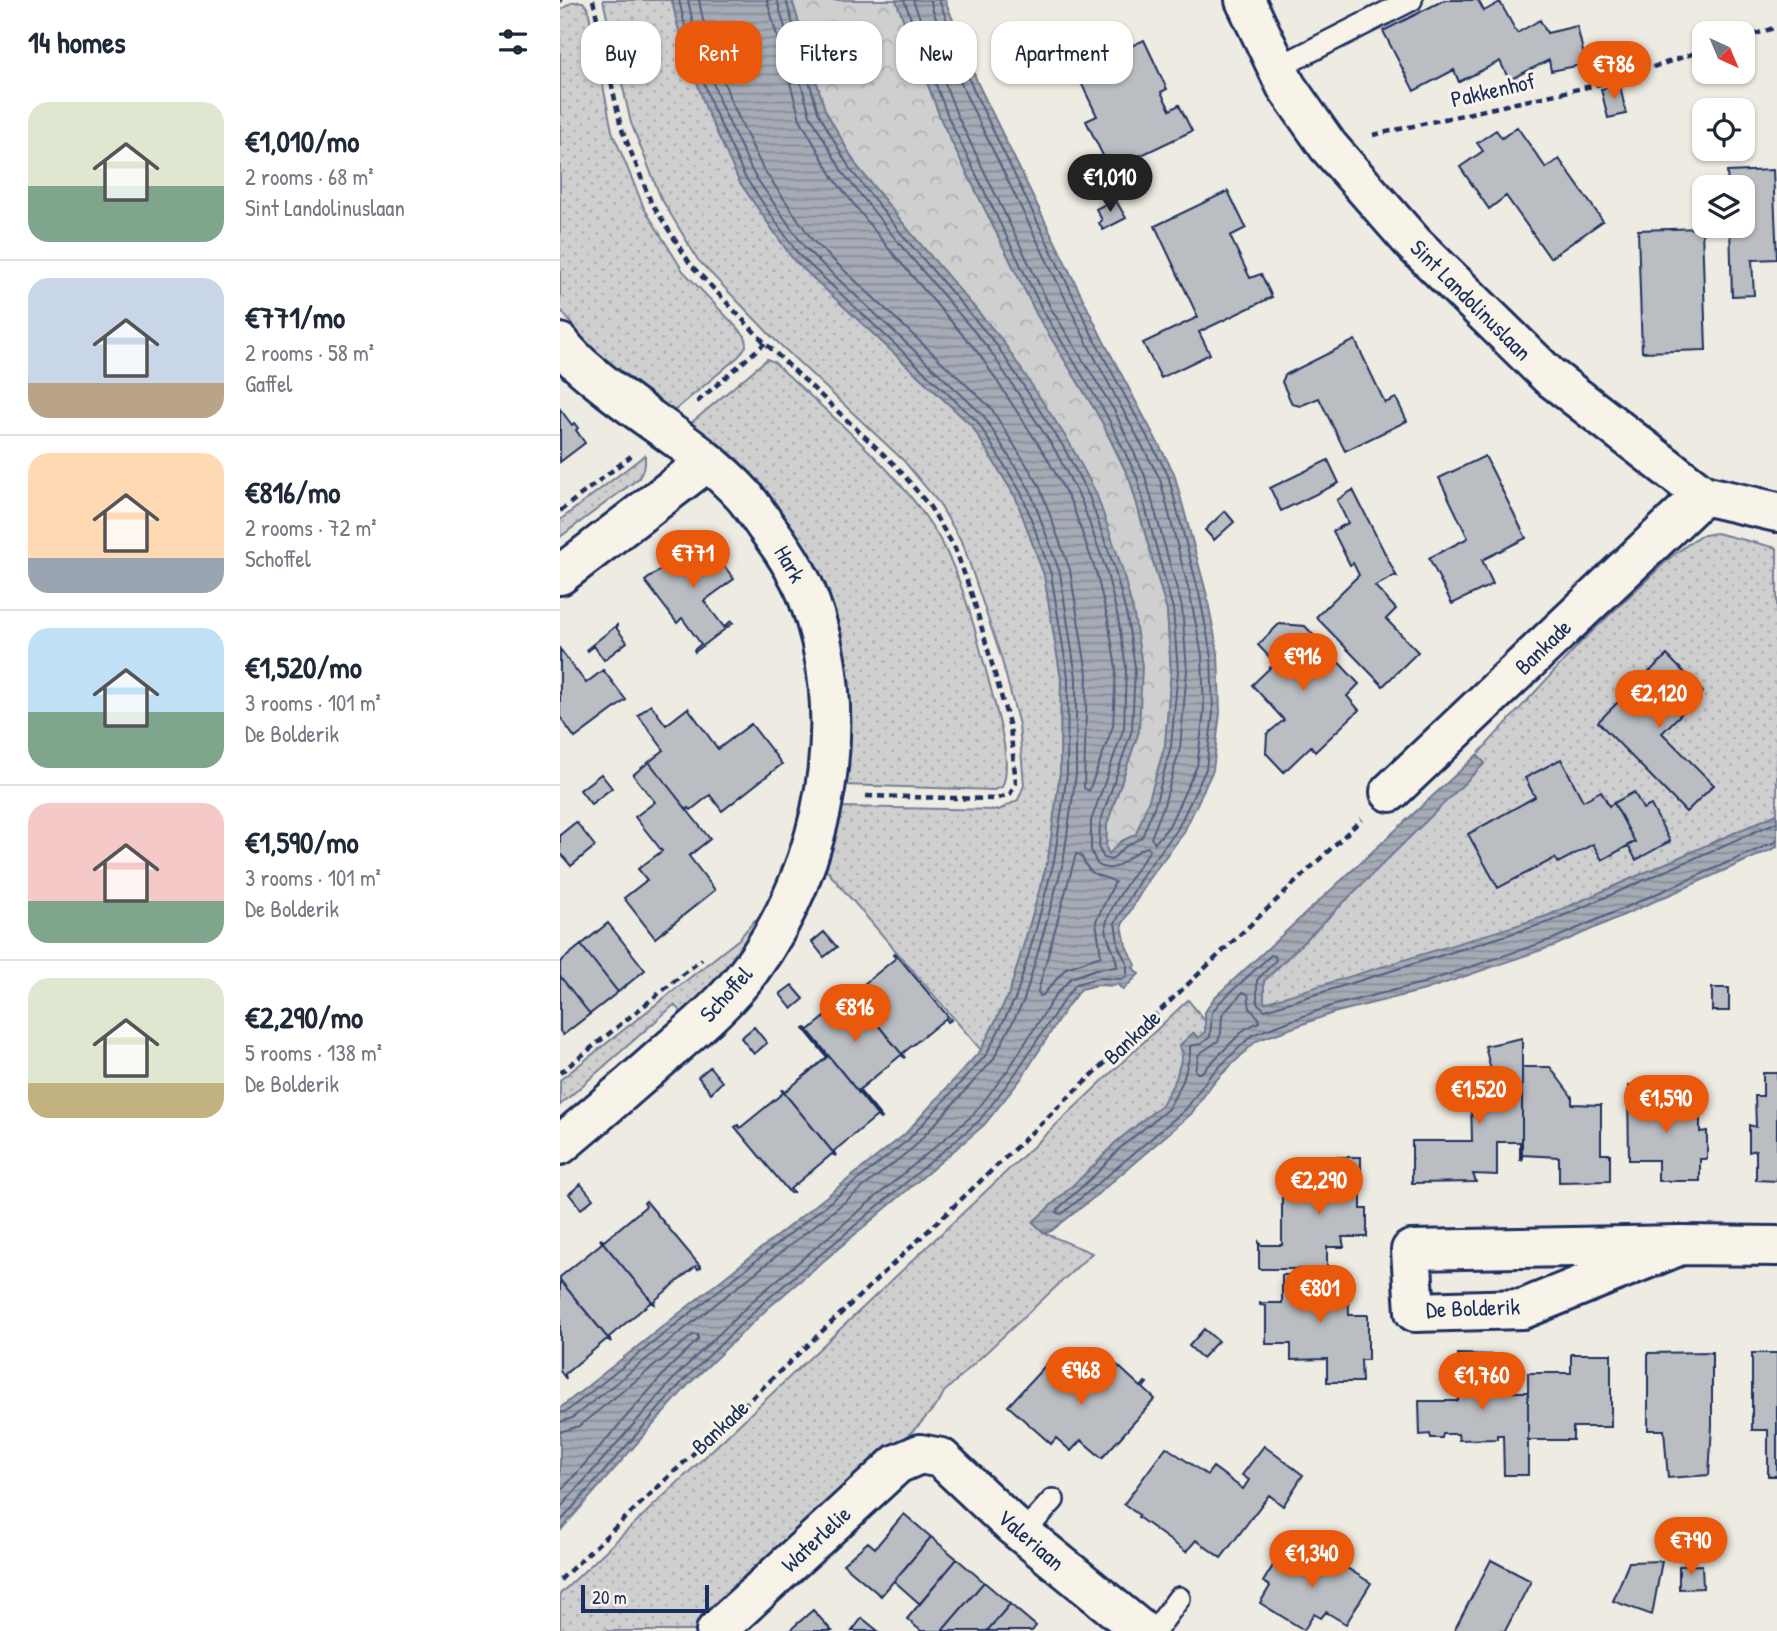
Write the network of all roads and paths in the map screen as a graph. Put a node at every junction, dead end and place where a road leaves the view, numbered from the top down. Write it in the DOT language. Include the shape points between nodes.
graph roads {
  1 [pos="593,0"];
  2 [pos="1245,0"];
  3 [pos="1411,0"];
  4 [pos="1777,27"];
  5 [pos="1755,34"];
  6 [pos="1692,54"];
  7 [pos="1277,68"];
  8 [pos="1328,146"];
  9 [pos="560,343"];
  10 [pos="765,343"];
  11 [pos="665,430"];
  12 [pos="707,463"];
  13 [pos="1703,495"];
  14 [pos="560,511"];
  15 [pos="1777,512"];
  16 [pos="560,575"];
  17 [pos="1390,792"];
  18 [pos="823,795"];
  19 [pos="713,950"];
  20 [pos="560,1073"];
  21 [pos="560,1145"];
  22 [pos="1681,1245"];
  23 [pos="1777,1246"];
  24 [pos="920,1454"];
  25 [pos="1053,1500"];
  26 [pos="1022,1534"];
  27 [pos="560,1580"];
  28 [pos="1180,1598"];
  29 [pos="1137,1629"];
  30 [pos="716,1631"];
  1 -- 10 [label="path" via="621,127 651,202 691,265"];
  2 -- 7 [label="street, Sint Landolinuslaan"];
  3 -- 7 [label="lane"];
  4 -- 5 [label="path"];
  6 -- 8 [label="path, Pakkenhof" via="1605,83"];
  7 -- 8 [label="street, Sint Landolinuslaan"];
  8 -- 13 [label="street, Sint Landolinuslaan" via="1414,244 1549,376"];
  9 -- 11 [label="street, Hark" via="571,358"];
  10 -- 11 [label="path"];
  10 -- 18 [label="path" via="897,467 930,507 955,548 1010,727 1016,783 1010,794 996,799"];
  11 -- 12 [label="street, Hark"];
  11 -- 14 [label="path"];
  12 -- 16 [label="street"];
  12 -- 18 [label="street, Hark" via="743,495 806,591 822,645 830,696"];
  13 -- 15 [label="street, Sint Landolinuslaan"];
  13 -- 17 [label="street, Bankade"];
  17 -- 27 [label="path, Bankade"];
  18 -- 21 [label="street, Schoffel" via="813,844 797,888 750,970 720,1006"];
  19 -- 20 [label="path"];
  22 -- 22 [label="street, De Bolderik" via="1411,1250 1415,1311 1523,1309"];
  22 -- 23 [label="street, De Bolderik"];
  24 -- 26 [label="street, Valeriaan" via="941,1458"];
  24 -- 30 [label="street, Waterlelie" via="897,1464"];
  25 -- 26 [label="lane"];
  26 -- 29 [label="street, Valeriaan"];
  28 -- 29 [label="lane"];
}
